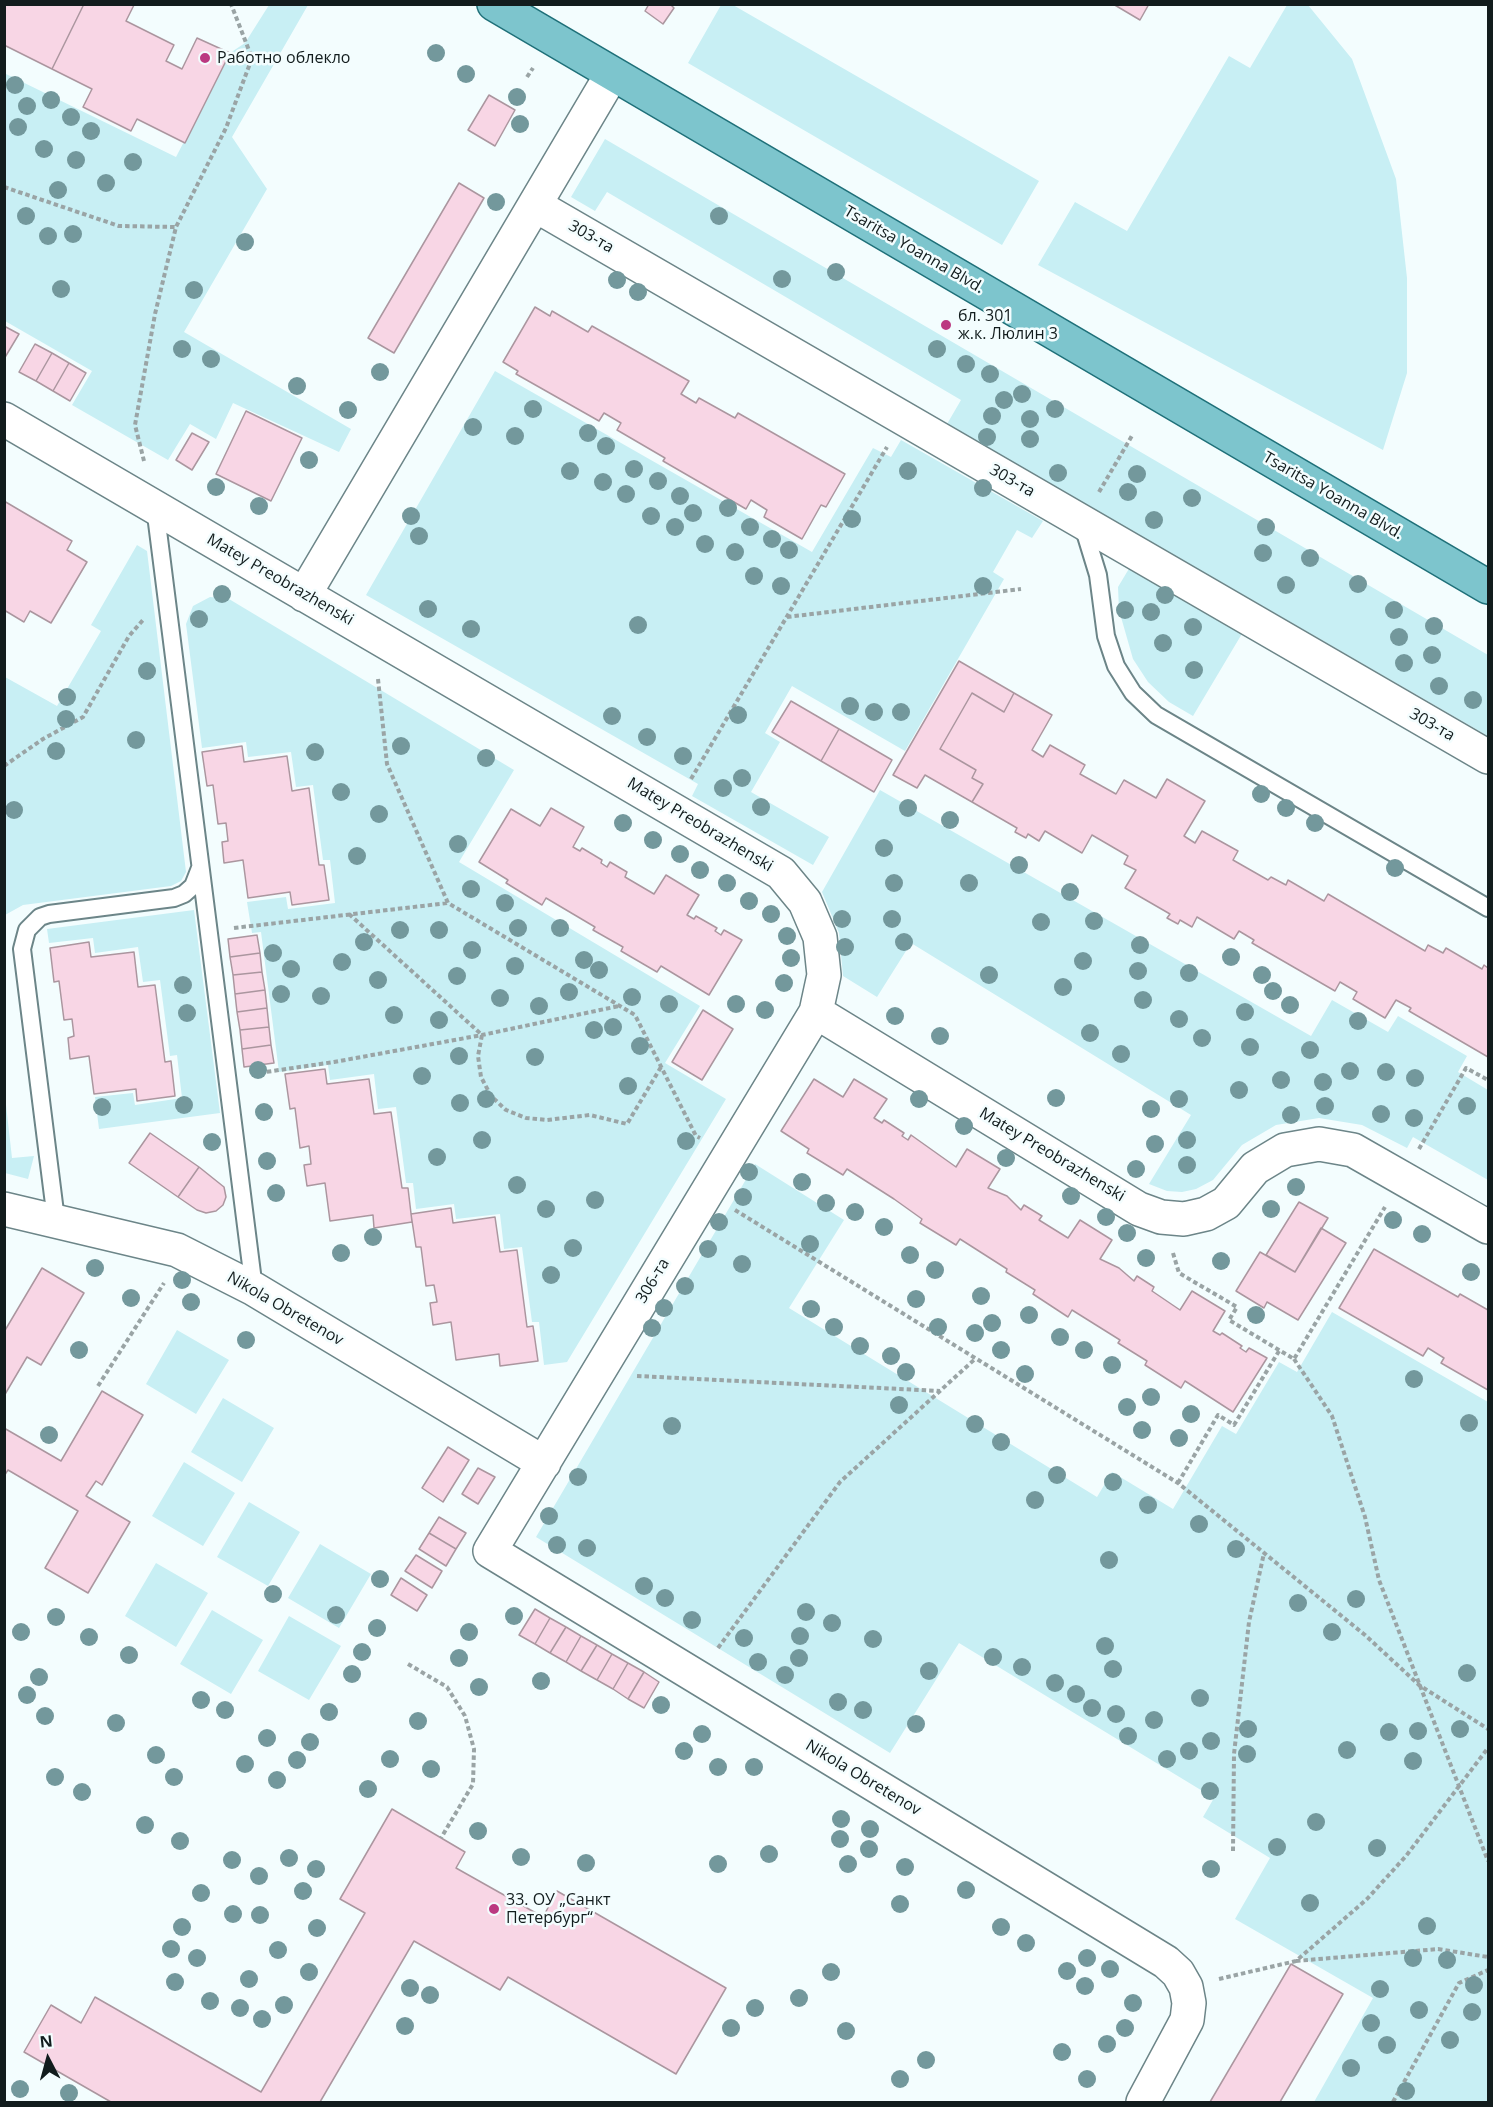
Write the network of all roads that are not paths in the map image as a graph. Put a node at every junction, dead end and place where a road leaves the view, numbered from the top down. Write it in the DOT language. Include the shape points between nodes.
graph roads {
  1 [pos="494,4"];
  2 [pos="612,74"];
  3 [pos="535,205"];
  4 [pos="4,419"];
  5 [pos="155,507"];
  6 [pos="1082,521"];
  7 [pos="1488,587"];
  8 [pos="304,595"];
  9 [pos="1488,757"];
  10 [pos="200,864"];
  11 [pos="1488,908"];
  12 [pos="816,1012"];
  13 [pos="4,1209"];
  14 [pos="56,1220"];
  15 [pos="1488,1227"];
  16 [pos="255,1289"];
  17 [pos="544,1463"];
  18 [pos="490,1551"];
  19 [pos="1143,2103"];
  1 -- 2 [label="main road, Tsaritsa Yoanna Blvd."];
  2 -- 3 [label="street"];
  2 -- 7 [label="main road, Tsaritsa Yoanna Blvd."];
  3 -- 6 [label="street, 303-та"];
  3 -- 8 [label="street"];
  4 -- 5 [label="street, Matey Preobrazhenski"];
  5 -- 8 [label="street, Matey Preobrazhenski"];
  5 -- 10 [label="lane"];
  6 -- 9 [label="street, 303-та"];
  6 -- 11 [label="lane" via="1098,575 1106,636 1116,666 1148,708"];
  8 -- 12 [label="street, Matey Preobrazhenski" via="781,873 806,902 820,937 824,975"];
  10 -- 14 [label="lane" via="193,886 174,898 49,914 27,930 22,949"];
  10 -- 16 [label="lane"];
  12 -- 15 [label="street, Matey Preobrazhenski" via="1139,1209 1161,1217 1184,1219 1206,1214 1226,1203 1255,1168 1285,1150 1319,1144 1353,1150"];
  12 -- 17 [label="street, 306-та"];
  13 -- 14 [label="street, Nikola Obretenov"];
  14 -- 16 [label="street, Nikola Obretenov" via="177,1250"];
  16 -- 17 [label="street, Nikola Obretenov"];
  17 -- 18 [label="street, 306-та"];
  18 -- 19 [label="street, Nikola Obretenov" via="1166,1962 1186,1987 1187,2020"];
}
